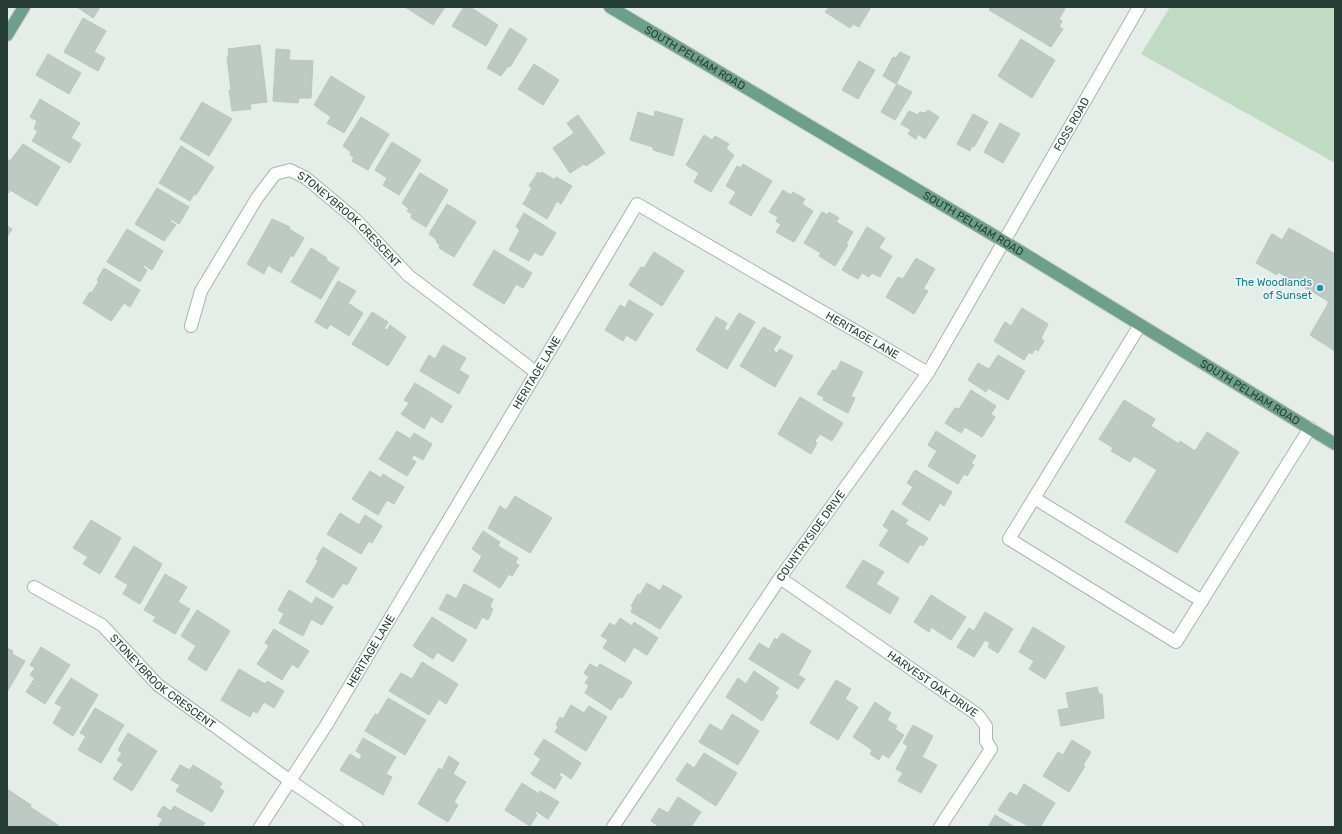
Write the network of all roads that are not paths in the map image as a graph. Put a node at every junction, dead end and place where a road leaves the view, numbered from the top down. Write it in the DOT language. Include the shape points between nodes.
graph roads {
  1 [pos="24,7"];
  2 [pos="610,7"];
  3 [pos="1139,7"];
  4 [pos="7,35"];
  5 [pos="1005,242"];
  6 [pos="1140,325"];
  7 [pos="192,326"];
  8 [pos="537,373"];
  9 [pos="928,373"];
  10 [pos="1310,428"];
  11 [pos="1335,444"];
  12 [pos="1034,498"];
  13 [pos="780,578"];
  14 [pos="34,587"];
  15 [pos="1202,601"];
  16 [pos="288,780"];
  17 [pos="260,827"];
  18 [pos="357,827"];
  19 [pos="613,827"];
  20 [pos="940,827"];
  1 -- 4 [label="main road"];
  2 -- 5 [label="main road, SOUTH PELHAM ROAD"];
  3 -- 5 [label="street, FOSS ROAD"];
  5 -- 6 [label="main road, SOUTH PELHAM ROAD"];
  5 -- 9 [label="street, COUNTRYSIDE DRIVE"];
  6 -- 10 [label="main road, SOUTH PELHAM ROAD"];
  6 -- 12 [label="street"];
  7 -- 8 [label="street, STONEYBROOK CRESCENT" via="201,291 257,198 275,174 290,170 306,178 349,214 409,276"];
  8 -- 9 [label="street, HERITAGE LANE" via="637,204"];
  8 -- 16 [label="street, HERITAGE LANE" via="331,717"];
  9 -- 13 [label="street, COUNTRYSIDE DRIVE"];
  10 -- 11 [label="main road, SOUTH PELHAM ROAD"];
  10 -- 15 [label="street"];
  12 -- 15 [label="street"];
  12 -- 15 [label="street" via="1009,539 1176,642"];
  13 -- 19 [label="street, COUNTRYSIDE DRIVE"];
  13 -- 20 [label="street, HARVEST OAK DRIVE" via="978,715 986,726 986,741 991,749"];
  14 -- 16 [label="street, STONEYBROOK CRESCENT" via="102,625 158,685"];
  16 -- 17 [label="street, HERITAGE LANE"];
  16 -- 18 [label="street"];
}
